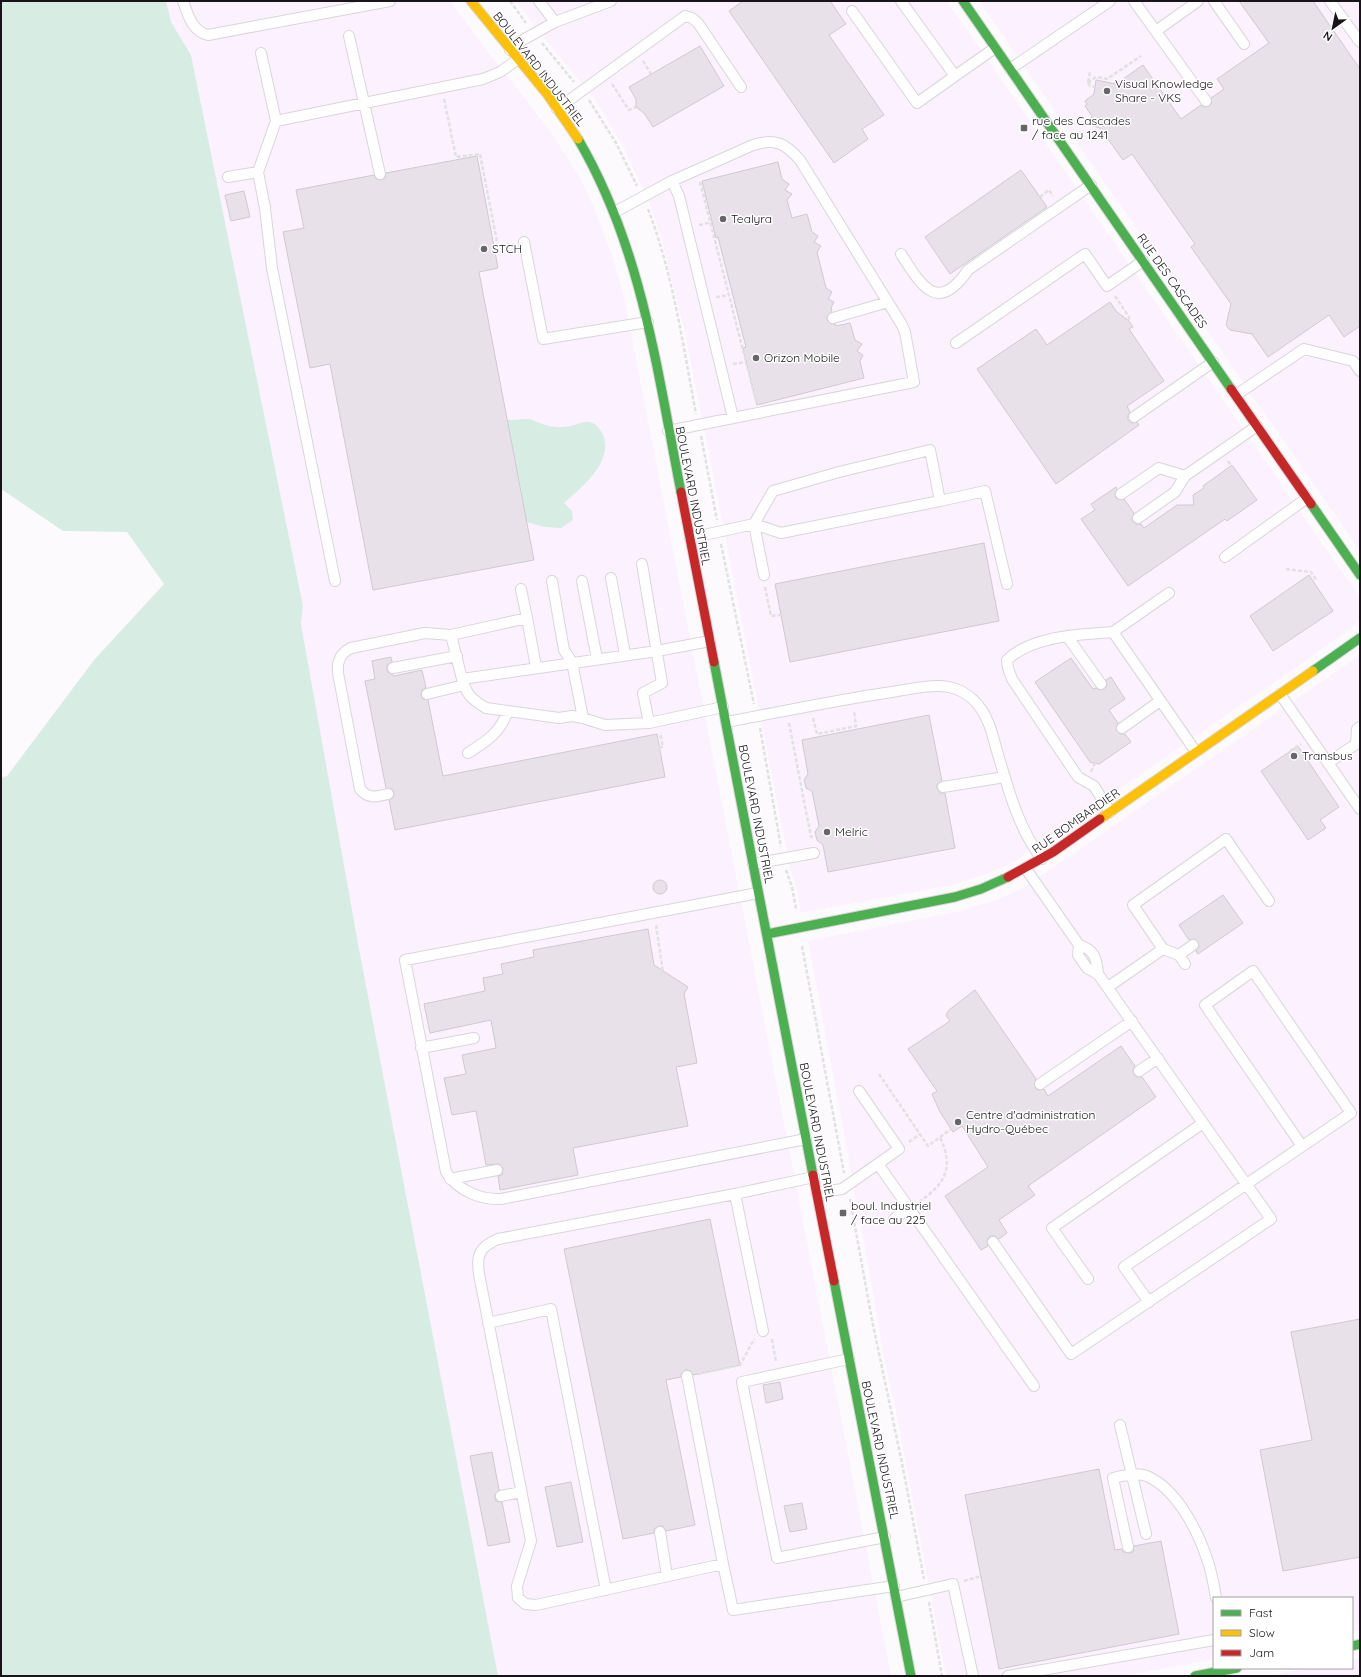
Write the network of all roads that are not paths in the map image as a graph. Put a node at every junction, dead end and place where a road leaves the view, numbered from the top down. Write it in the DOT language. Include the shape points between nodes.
graph roads {
  1 [pos="182,1"];
  2 [pos="390,1"];
  3 [pos="471,1"];
  4 [pos="538,1"];
  5 [pos="611,1"];
  6 [pos="901,1"];
  7 [pos="963,1"];
  8 [pos="1110,1"];
  9 [pos="1134,1"];
  10 [pos="1198,1"];
  11 [pos="1214,1"];
  12 [pos="1330,1"];
  13 [pos="852,12"];
  14 [pos="555,22"];
  15 [pos="1156,31"];
  16 [pos="350,36"];
  17 [pos="1360,42"];
  18 [pos="1244,44"];
  19 [pos="996,48"];
  20 [pos="510,50"];
  21 [pos="261,53"];
  22 [pos="518,59"];
  23 [pos="1010,69"];
  24 [pos="955,76"];
  25 [pos="741,87"];
  26 [pos="1206,101"];
  27 [pos="365,104"];
  28 [pos="557,109"];
  29 [pos="276,121"];
  30 [pos="258,172"];
  31 [pos="380,174"];
  32 [pos="228,177"];
  33 [pos="672,181"];
  34 [pos="1091,185"];
  35 [pos="615,212"];
  36 [pos="524,242"];
  37 [pos="901,254"];
  38 [pos="1143,261"];
  39 [pos="888,302"];
  40 [pos="833,318"];
  41 [pos="648,322"];
  42 [pos="956,343"];
  43 [pos="1356,359"];
  44 [pos="1213,362"];
  45 [pos="1360,371"];
  46 [pos="1236,395"];
  47 [pos="1134,417"];
  48 [pos="733,418"];
  49 [pos="1257,426"];
  50 [pos="668,431"];
  51 [pos="1186,476"];
  52 [pos="1121,494"];
  53 [pos="1307,498"];
  54 [pos="940,501"];
  55 [pos="1138,518"];
  56 [pos="754,524"];
  57 [pos="690,538"];
  58 [pos="1225,557"];
  59 [pos="642,564"];
  60 [pos="1360,575"];
  61 [pos="611,578"];
  62 [pos="764,579"];
  63 [pos="335,581"];
  64 [pos="552,581"];
  65 [pos="582,581"];
  66 [pos="1007,584"];
  67 [pos="521,589"];
  68 [pos="1169,593"];
  69 [pos="527,618"];
  70 [pos="1113,632"];
  71 [pos="451,635"];
  72 [pos="1067,636"];
  73 [pos="1360,638"];
  74 [pos="710,641"];
  75 [pos="657,651"];
  76 [pos="625,654"];
  77 [pos="456,656"];
  78 [pos="597,659"];
  79 [pos="572,662"];
  80 [pos="536,667"];
  81 [pos="393,668"];
  82 [pos="463,682"];
  83 [pos="1100,684"];
  84 [pos="427,694"];
  85 [pos="1280,694"];
  86 [pos="1160,701"];
  87 [pos="723,707"];
  88 [pos="508,711"];
  89 [pos="583,718"];
  90 [pos="726,722"];
  91 [pos="649,723"];
  92 [pos="1360,727"];
  93 [pos="1122,728"];
  94 [pos="1196,752"];
  95 [pos="468,753"];
  96 [pos="1328,763"];
  97 [pos="1005,777"];
  98 [pos="944,788"];
  99 [pos="388,794"];
  100 [pos="1360,809"];
  101 [pos="1110,812"];
  102 [pos="814,853"];
  103 [pos="1042,859"];
  104 [pos="753,864"];
  105 [pos="1026,869"];
  106 [pos="758,893"];
  107 [pos="1269,901"];
  108 [pos="767,934"];
  109 [pos="1193,945"];
  110 [pos="1164,949"];
  111 [pos="1179,955"];
  112 [pos="1185,964"];
  113 [pos="1108,987"];
  114 [pos="1132,1021"];
  115 [pos="474,1038"];
  116 [pos="421,1048"];
  117 [pos="1158,1058"];
  118 [pos="1139,1072"];
  119 [pos="1040,1084"];
  120 [pos="859,1091"];
  121 [pos="1203,1123"];
  122 [pos="806,1139"];
  123 [pos="1302,1146"];
  124 [pos="878,1164"];
  125 [pos="497,1170"];
  126 [pos="814,1177"];
  127 [pos="450,1178"];
  128 [pos="1246,1184"];
  129 [pos="817,1193"];
  130 [pos="735,1194"];
  131 [pos="909,1208"];
  132 [pos="894,1219"];
  133 [pos="993,1242"];
  134 [pos="1088,1279"];
  135 [pos="1149,1302"];
  136 [pos="488,1323"];
  137 [pos="763,1331"];
  138 [pos="849,1360"];
  139 [pos="687,1376"];
  140 [pos="1034,1386"];
  141 [pos="1120,1425"];
  142 [pos="1132,1474"];
  143 [pos="521,1492"];
  144 [pos="500,1496"];
  145 [pos="660,1532"];
  146 [pos="1146,1534"];
  147 [pos="885,1537"];
  148 [pos="1128,1547"];
  149 [pos="722,1564"];
  150 [pos="667,1576"];
  151 [pos="894,1586"];
  152 [pos="606,1590"];
  153 [pos="896,1597"];
  154 [pos="1216,1597"];
  155 [pos="1213,1640"];
  156 [pos="1228,1669"];
  157 [pos="911,1676"];
  158 [pos="973,1676"];
  159 [pos="1008,1676"];
  160 [pos="1195,1676"];
  1 -- 2 [label="lane" via="195,28 208,35"];
  3 -- 20 [label="street, BOULEVARD INDUSTRIEL"];
  4 -- 14 [label="lane"];
  5 -- 14 [label="lane"];
  6 -- 24 [label="lane"];
  7 -- 19 [label="street, RUE DES CASCADES"];
  8 -- 23 [label="lane"];
  9 -- 15 [label="lane"];
  10 -- 15 [label="lane"];
  11 -- 18 [label="lane"];
  12 -- 17 [label="lane"];
  13 -- 24 [label="lane" via="917,103"];
  14 -- 20 [label="lane" via="520,41"];
  15 -- 26 [label="lane"];
  16 -- 27 [label="lane"];
  19 -- 23 [label="street, RUE DES CASCADES"];
  19 -- 24 [label="lane"];
  20 -- 22 [label="street, BOULEVARD INDUSTRIEL"];
  21 -- 29 [label="lane"];
  22 -- 27 [label="lane" via="500,72 483,79"];
  22 -- 28 [label="street, BOULEVARD INDUSTRIEL"];
  23 -- 34 [label="street, RUE DES CASCADES"];
  25 -- 28 [label="lane" via="698,23 685,16"];
  27 -- 29 [label="lane"];
  27 -- 31 [label="lane"];
  28 -- 35 [label="street, BOULEVARD INDUSTRIEL" via="592,164"];
  29 -- 30 [label="lane"];
  30 -- 32 [label="lane"];
  30 -- 63 [label="lane" via="272,268"];
  33 -- 35 [label="lane"];
  33 -- 39 [label="lane" via="753,145 766,141 784,145 800,160"];
  33 -- 48 [label="lane" via="679,196"];
  34 -- 37 [label="lane" via="968,270 958,284 944,293 938,294 930,290 920,281"];
  34 -- 38 [label="street, RUE DES CASCADES"];
  35 -- 41 [label="street, BOULEVARD INDUSTRIEL" via="635,267"];
  36 -- 41 [label="lane" via="543,339"];
  38 -- 42 [label="lane" via="1107,286 1085,254"];
  38 -- 44 [label="street, RUE DES CASCADES"];
  39 -- 40 [label="lane"];
  39 -- 48 [label="lane" via="905,332 914,382"];
  41 -- 50 [label="street, BOULEVARD INDUSTRIEL"];
  43 -- 45 [label="lane"];
  43 -- 46 [label="lane" via="1304,349"];
  44 -- 46 [label="street, RUE DES CASCADES"];
  44 -- 47 [label="lane"];
  46 -- 49 [label="street, RUE DES CASCADES"];
  48 -- 50 [label="lane"];
  49 -- 51 [label="lane"];
  49 -- 53 [label="street, RUE DES CASCADES"];
  50 -- 57 [label="street, BOULEVARD INDUSTRIEL"];
  51 -- 52 [label="lane" via="1159,468"];
  51 -- 55 [label="lane" via="1175,492"];
  53 -- 58 [label="lane"];
  53 -- 60 [label="street, RUE DES CASCADES"];
  54 -- 56 [label="lane" via="781,533"];
  54 -- 56 [label="lane" via="930,450 773,491"];
  54 -- 66 [label="lane" via="985,491"];
  56 -- 57 [label="lane"];
  56 -- 62 [label="lane"];
  57 -- 74 [label="street, BOULEVARD INDUSTRIEL"];
  59 -- 75 [label="lane"];
  61 -- 76 [label="lane"];
  64 -- 79 [label="lane" via="564,650"];
  65 -- 78 [label="lane"];
  67 -- 69 [label="lane"];
  68 -- 70 [label="lane"];
  69 -- 71 [label="lane"];
  69 -- 80 [label="lane"];
  70 -- 72 [label="lane"];
  70 -- 86 [label="lane"];
  71 -- 77 [label="lane"];
  71 -- 99 [label="lane" via="426,633 351,648 338,664 360,789 369,797"];
  72 -- 83 [label="lane"];
  72 -- 101 [label="lane" via="1040,642 1013,655 1007,660 1008,668 1012,679 1078,777 1094,786"];
  73 -- 85 [label="street, RUE BOMBARDIER"];
  74 -- 75 [label="lane"];
  74 -- 87 [label="street, BOULEVARD INDUSTRIEL"];
  75 -- 76 [label="lane"];
  75 -- 91 [label="lane" via="662,683 643,693"];
  76 -- 78 [label="lane"];
  77 -- 81 [label="lane"];
  77 -- 82 [label="lane"];
  78 -- 79 [label="lane"];
  79 -- 80 [label="lane"];
  79 -- 89 [label="lane"];
  80 -- 82 [label="lane"];
  82 -- 84 [label="lane"];
  82 -- 88 [label="lane" via="467,693 476,702 486,708"];
  85 -- 94 [label="street, RUE BOMBARDIER"];
  85 -- 96 [label="lane"];
  86 -- 93 [label="lane"];
  86 -- 94 [label="lane"];
  87 -- 90 [label="street, BOULEVARD INDUSTRIEL"];
  87 -- 91 [label="lane"];
  88 -- 89 [label="lane" via="559,718"];
  88 -- 95 [label="lane" via="497,732"];
  89 -- 91 [label="lane" via="605,725"];
  90 -- 97 [label="lane" via="883,693 934,686 950,688 977,702 988,722"];
  90 -- 104 [label="street, BOULEVARD INDUSTRIEL"];
  92 -- 96 [label="lane" via="1357,729 1356,744"];
  94 -- 101 [label="street, RUE BOMBARDIER"];
  96 -- 100 [label="lane"];
  97 -- 98 [label="lane"];
  97 -- 103 [label="lane" via="1026,836"];
  101 -- 103 [label="street, RUE BOMBARDIER"];
  102 -- 104 [label="lane"];
  103 -- 105 [label="street, RUE BOMBARDIER"];
  104 -- 106 [label="street, BOULEVARD INDUSTRIEL"];
  105 -- 108 [label="street, RUE BOMBARDIER" via="982,889 955,897"];
  105 -- 113 [label="lane" via="1079,945 1078,955 1087,968 1098,974"];
  106 -- 108 [label="street, BOULEVARD INDUSTRIEL"];
  106 -- 116 [label="lane" via="405,960"];
  107 -- 110 [label="lane" via="1226,839 1133,905"];
  108 -- 122 [label="street, BOULEVARD INDUSTRIEL"];
  109 -- 111 [label="lane"];
  110 -- 111 [label="lane"];
  110 -- 113 [label="lane"];
  111 -- 112 [label="lane"];
  113 -- 114 [label="lane"];
  114 -- 117 [label="lane"];
  114 -- 119 [label="lane"];
  115 -- 116 [label="lane"];
  116 -- 127 [label="lane" via="444,1165"];
  117 -- 118 [label="lane"];
  117 -- 121 [label="lane"];
  120 -- 124 [label="lane" via="899,1149"];
  121 -- 128 [label="lane"];
  121 -- 134 [label="lane" via="1052,1228"];
  122 -- 126 [label="street, BOULEVARD INDUSTRIEL"];
  122 -- 127 [label="lane" via="501,1199 482,1198"];
  123 -- 123 [label="lane" via="1351,1113 1253,971 1205,1005"];
  123 -- 128 [label="lane"];
  124 -- 129 [label="lane" via="842,1189"];
  124 -- 131 [label="lane"];
  125 -- 127 [label="lane"];
  126 -- 129 [label="street, BOULEVARD INDUSTRIEL"];
  126 -- 130 [label="lane"];
  128 -- 135 [label="lane" via="1271,1219"];
  128 -- 135 [label="lane" via="1124,1267"];
  129 -- 138 [label="street, BOULEVARD INDUSTRIEL"];
  130 -- 136 [label="lane" via="498,1239 489,1243 480,1250 477,1260"];
  130 -- 137 [label="lane"];
  131 -- 132 [label="lane"];
  131 -- 140 [label="lane"];
  133 -- 135 [label="lane" via="1071,1354"];
  136 -- 143 [label="lane"];
  136 -- 152 [label="lane" via="551,1309"];
  138 -- 147 [label="street, BOULEVARD INDUSTRIEL"];
  138 -- 147 [label="lane" via="742,1382 778,1558"];
  139 -- 149 [label="lane"];
  141 -- 142 [label="lane"];
  142 -- 146 [label="lane"];
  142 -- 148 [label="lane" via="1113,1478"];
  142 -- 154 [label="lane" via="1149,1477 1163,1487 1186,1513 1209,1562"];
  143 -- 144 [label="lane"];
  143 -- 152 [label="lane" via="531,1541 517,1586 518,1598 525,1604 536,1605"];
  145 -- 150 [label="lane"];
  147 -- 151 [label="street, BOULEVARD INDUSTRIEL"];
  149 -- 150 [label="lane"];
  149 -- 151 [label="lane" via="733,1610"];
  150 -- 152 [label="lane"];
  151 -- 153 [label="street, BOULEVARD INDUSTRIEL"];
  153 -- 157 [label="street, BOULEVARD INDUSTRIEL"];
  153 -- 158 [label="lane" via="953,1584"];
  155 -- 159 [label="lane"];
  156 -- 160 [label="street"];
}
